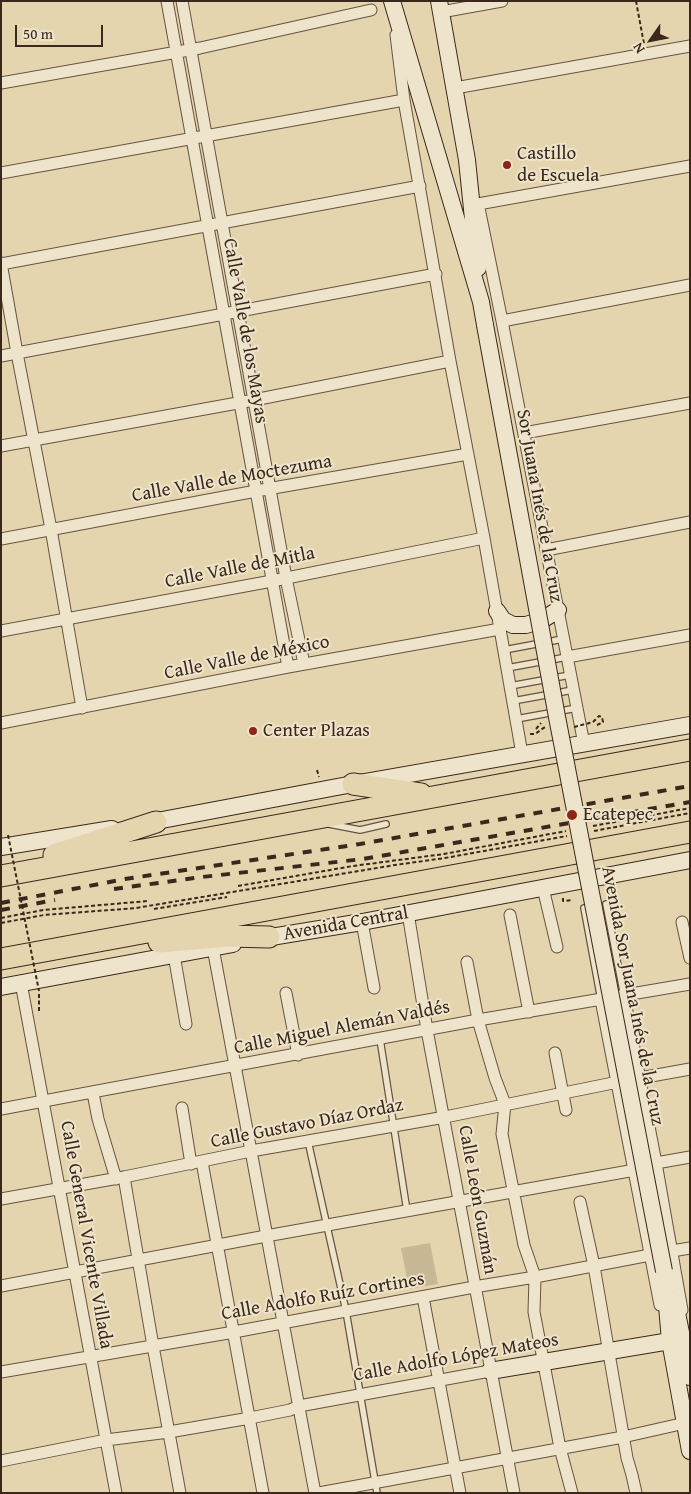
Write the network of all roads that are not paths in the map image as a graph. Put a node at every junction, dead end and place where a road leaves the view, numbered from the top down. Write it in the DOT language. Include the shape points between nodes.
graph roads {
  1 [pos="167,1"];
  2 [pos="182,1"];
  3 [pos="502,1"];
  4 [pos="392,3"];
  5 [pos="440,7"];
  6 [pos="371,10"];
  7 [pos="690,46"];
  8 [pos="191,49"];
  9 [pos="176,52"];
  10 [pos="1,83"];
  11 [pos="454,88"];
  12 [pos="404,100"];
  13 [pos="207,135"];
  14 [pos="192,138"];
  15 [pos="467,160"];
  16 [pos="690,166"];
  17 [pos="1,173"];
  18 [pos="420,186"];
  19 [pos="478,204"];
  20 [pos="223,223"];
  21 [pos="208,226"];
  22 [pos="1,264"];
  23 [pos="436,274"];
  24 [pos="690,285"];
  25 [pos="481,302"];
  26 [pos="238,312"];
  27 [pos="224,314"];
  28 [pos="502,320"];
  29 [pos="17,353"];
  30 [pos="1,356"];
  31 [pos="450,361"];
  32 [pos="254,400"];
  33 [pos="240,403"];
  34 [pos="690,403"];
  35 [pos="524,433"];
  36 [pos="34,439"];
  37 [pos="1,446"];
  38 [pos="468,454"];
  39 [pos="270,489"];
  40 [pos="256,491"];
  41 [pos="690,522"];
  42 [pos="51,529"];
  43 [pos="1,538"];
  44 [pos="484,538"];
  45 [pos="546,550"];
  46 [pos="286,578"];
  47 [pos="272,581"];
  48 [pos="558,610"];
  49 [pos="497,611"];
  50 [pos="65,618"];
  51 [pos="500,628"];
  52 [pos="1,631"];
  53 [pos="690,635"];
  54 [pos="563,639"];
  55 [pos="504,650"];
  56 [pos="567,657"];
  57 [pos="304,664"];
  58 [pos="288,667"];
  59 [pos="507,668"];
  60 [pos="570,675"];
  61 [pos="510,686"];
  62 [pos="573,690"];
  63 [pos="513,701"];
  64 [pos="82,708"];
  65 [pos="577,708"];
  66 [pos="557,718"];
  67 [pos="516,719"];
  68 [pos="1,723"];
  69 [pos="690,725"];
  70 [pos="584,744"];
  71 [pos="690,750"];
  72 [pos="522,754"];
  73 [pos="353,784"];
  74 [pos="438,796"];
  75 [pos="305,820"];
  76 [pos="156,822"];
  77 [pos="386,824"];
  78 [pos="690,832"];
  79 [pos="5,841"];
  80 [pos="690,860"];
  81 [pos="1,872"];
  82 [pos="1,876"];
  83 [pos="543,888"];
  84 [pos="606,904"];
  85 [pos="584,908"];
  86 [pos="408,913"];
  87 [pos="510,915"];
  88 [pos="362,922"];
  89 [pos="682,922"];
  90 [pos="269,937"];
  91 [pos="106,940"];
  92 [pos="557,947"];
  93 [pos="213,948"];
  94 [pos="174,955"];
  95 [pos="690,958"];
  96 [pos="1,959"];
  97 [pos="467,962"];
  98 [pos="21,983"];
  99 [pos="690,984"];
  100 [pos="1,987"];
  101 [pos="374,988"];
  102 [pos="286,993"];
  103 [pos="624,996"];
  104 [pos="601,1000"];
  105 [pos="529,1012"];
  106 [pos="478,1020"];
  107 [pos="186,1024"];
  108 [pos="427,1030"];
  109 [pos="380,1040"];
  110 [pos="555,1053"];
  111 [pos="298,1055"];
  112 [pos="236,1066"];
  113 [pos="690,1069"];
  114 [pos="640,1078"];
  115 [pos="618,1082"];
  116 [pos="93,1093"];
  117 [pos="563,1093"];
  118 [pos="44,1102"];
  119 [pos="505,1104"];
  120 [pos="182,1108"];
  121 [pos="1,1109"];
  122 [pos="566,1110"];
  123 [pos="445,1117"];
  124 [pos="394,1125"];
  125 [pos="308,1141"];
  126 [pos="252,1151"];
  127 [pos="690,1158"];
  128 [pos="196,1163"];
  129 [pos="656,1163"];
  130 [pos="634,1170"];
  131 [pos="120,1178"];
  132 [pos="60,1188"];
  133 [pos="513,1192"];
  134 [pos="1,1198"];
  135 [pos="458,1202"];
  136 [pos="580,1202"];
  137 [pos="407,1211"];
  138 [pos="328,1225"];
  139 [pos="266,1236"];
  140 [pos="217,1246"];
  141 [pos="690,1248"];
  142 [pos="672,1251"];
  143 [pos="650,1255"];
  144 [pos="138,1262"];
  145 [pos="594,1266"];
  146 [pos="74,1273"];
  147 [pos="535,1278"];
  148 [pos="1,1286"];
  149 [pos="474,1287"];
  150 [pos="422,1297"];
  151 [pos="346,1311"];
  152 [pos="284,1322"];
  153 [pos="234,1332"];
  154 [pos="678,1334"];
  155 [pos="152,1346"];
  156 [pos="608,1351"];
  157 [pos="90,1356"];
  158 [pos="544,1361"];
  159 [pos="490,1371"];
  160 [pos="1,1372"];
  161 [pos="690,1377"];
  162 [pos="439,1380"];
  163 [pos="360,1396"];
  164 [pos="298,1406"];
  165 [pos="250,1418"];
  166 [pos="685,1423"];
  167 [pos="169,1432"];
  168 [pos="623,1437"];
  169 [pos="106,1440"];
  170 [pos="560,1448"];
  171 [pos="690,1451"];
  172 [pos="507,1458"];
  173 [pos="1,1460"];
  174 [pos="456,1468"];
  175 [pos="376,1488"];
  176 [pos="116,1493"];
  177 [pos="180,1493"];
  178 [pos="263,1493"];
  179 [pos="315,1493"];
  180 [pos="319,1493"];
  181 [pos="460,1493"];
  182 [pos="514,1493"];
  183 [pos="572,1493"];
  184 [pos="636,1493"];
  1 -- 9 [label="street, Calle Valle de los Mayas"];
  2 -- 8 [label="street, Calle Valle de los Mayas"];
  3 -- 5 [label="street"];
  4 -- 12 [label="street"];
  4 -- 25 [label="street, Sor Juana Inés de la Cruz"];
  5 -- 11 [label="street, Sor Juana Inés de la Cruz"];
  6 -- 8 [label="street"];
  7 -- 11 [label="street"];
  8 -- 9 [label="street"];
  8 -- 13 [label="street, Calle Valle de los Mayas"];
  9 -- 10 [label="street"];
  9 -- 14 [label="street, Calle Valle de los Mayas"];
  11 -- 15 [label="street, Sor Juana Inés de la Cruz"];
  12 -- 13 [label="street"];
  12 -- 18 [label="street"];
  13 -- 14 [label="street"];
  13 -- 20 [label="street, Calle Valle de los Mayas"];
  14 -- 17 [label="street"];
  14 -- 21 [label="street, Calle Valle de los Mayas"];
  15 -- 19 [label="street"];
  15 -- 25 [label="street, Sor Juana Inés de la Cruz"];
  16 -- 19 [label="street"];
  18 -- 20 [label="street"];
  18 -- 23 [label="street"];
  19 -- 28 [label="street"];
  20 -- 21 [label="street"];
  20 -- 26 [label="street, Calle Valle de los Mayas"];
  21 -- 22 [label="street"];
  21 -- 27 [label="street, Calle Valle de los Mayas"];
  22 -- 29 [label="street"];
  23 -- 26 [label="street"];
  23 -- 31 [label="street"];
  24 -- 28 [label="street"];
  25 -- 66 [label="street, Sor Juana Inés de la Cruz, bridge"];
  26 -- 27 [label="street"];
  26 -- 32 [label="street, Calle Valle de los Mayas"];
  27 -- 29 [label="street"];
  27 -- 33 [label="street, Calle Valle de los Mayas"];
  28 -- 35 [label="street"];
  29 -- 30 [label="street"];
  29 -- 36 [label="street"];
  31 -- 32 [label="street"];
  31 -- 38 [label="street"];
  32 -- 33 [label="street"];
  32 -- 39 [label="street, Calle Valle de los Mayas"];
  33 -- 36 [label="street"];
  33 -- 40 [label="street, Calle Valle de los Mayas"];
  34 -- 35 [label="street"];
  35 -- 45 [label="street"];
  36 -- 37 [label="street"];
  36 -- 42 [label="street"];
  38 -- 39 [label="street, Calle Valle de Moctezuma"];
  38 -- 44 [label="street"];
  39 -- 40 [label="street, Calle Valle de Moctezuma"];
  39 -- 46 [label="street, Calle Valle de los Mayas"];
  40 -- 42 [label="street, Calle Valle de Moctezuma"];
  40 -- 47 [label="street, Calle Valle de los Mayas"];
  41 -- 45 [label="street"];
  42 -- 43 [label="street, Calle Valle de Moctezuma"];
  42 -- 50 [label="street"];
  44 -- 46 [label="street, Calle Valle de Mitla"];
  44 -- 49 [label="street"];
  45 -- 48 [label="street"];
  46 -- 47 [label="street, Calle Valle de Mitla"];
  46 -- 57 [label="street, Calle Valle de los Mayas"];
  47 -- 50 [label="street, Calle Valle de Mitla"];
  47 -- 58 [label="street, Calle Valle de los Mayas"];
  48 -- 49 [label="street" via="526,625 512,625"];
  48 -- 54 [label="street"];
  49 -- 51 [label="street"];
  50 -- 52 [label="street, Calle Valle de Mitla"];
  50 -- 64 [label="street"];
  51 -- 55 [label="street"];
  51 -- 57 [label="street, Calle Valle de México"];
  53 -- 56 [label="street"];
  54 -- 55 [label="lane"];
  54 -- 56 [label="street"];
  55 -- 59 [label="street"];
  56 -- 59 [label="lane"];
  56 -- 60 [label="street"];
  57 -- 58 [label="street, Calle Valle de México"];
  58 -- 64 [label="street, Calle Valle de México"];
  59 -- 61 [label="street"];
  60 -- 61 [label="lane"];
  60 -- 62 [label="street"];
  61 -- 63 [label="street"];
  62 -- 63 [label="lane"];
  62 -- 65 [label="street"];
  63 -- 67 [label="street"];
  64 -- 68 [label="street, Calle Valle de México"];
  65 -- 67 [label="lane"];
  65 -- 70 [label="street"];
  66 -- 154 [label="street, Avenida Sor Juana Inés de la Cruz, bridge" via="665,1277 674,1297"];
  67 -- 72 [label="street"];
  69 -- 70 [label="street"];
  70 -- 72 [label="street"];
  71 -- 74 [label="highway"];
  72 -- 73 [label="street"];
  73 -- 74 [label="highway"];
  73 -- 76 [label="street"];
  74 -- 75 [label="highway"];
  75 -- 77 [label="lane" via="360,830"];
  75 -- 82 [label="highway"];
  76 -- 79 [label="street"];
  76 -- 81 [label="highway"];
  78 -- 91 [label="highway, Avenida Central"];
  80 -- 83 [label="street, Avenida Central"];
  83 -- 86 [label="street, Avenida Central"];
  83 -- 92 [label="street"];
  84 -- 103 [label="lane, Avenida Sor Juana Inés de la Cruz"];
  85 -- 104 [label="lane, Avenida Sor Juana Inés de la Cruz"];
  86 -- 88 [label="street, Avenida Central"];
  86 -- 108 [label="street, Calle León Guzmán"];
  87 -- 105 [label="street"];
  88 -- 90 [label="street, Avenida Central"];
  88 -- 101 [label="street"];
  89 -- 95 [label="street"];
  90 -- 91 [label="highway" via="228,936 160,942"];
  90 -- 93 [label="street, Avenida Central"];
  91 -- 96 [label="highway, Avenida Central"];
  93 -- 94 [label="street, Avenida Central"];
  93 -- 112 [label="street"];
  94 -- 98 [label="street, Avenida Central"];
  94 -- 107 [label="street"];
  97 -- 106 [label="street"];
  98 -- 100 [label="street, Avenida Central"];
  98 -- 118 [label="street, Calle General Vicente Villada"];
  99 -- 103 [label="street, Calle Miguel Alemán Valdés"];
  102 -- 111 [label="street"];
  103 -- 104 [label="street, Calle Miguel Alemán Valdés"];
  103 -- 114 [label="street, Avenida Sor Juana Inés de la Cruz"];
  104 -- 105 [label="street, Calle Miguel Alemán Valdés"];
  104 -- 115 [label="street, Avenida Sor Juana Inés de la Cruz"];
  105 -- 106 [label="street, Calle Miguel Alemán Valdés"];
  106 -- 108 [label="street, Calle Miguel Alemán Valdés"];
  106 -- 119 [label="street"];
  108 -- 109 [label="street, Calle Miguel Alemán Valdés"];
  108 -- 123 [label="street, Calle León Guzmán"];
  109 -- 111 [label="street, Calle Miguel Alemán Valdés"];
  109 -- 124 [label="lane"];
  110 -- 117 [label="street"];
  111 -- 112 [label="street, Calle Miguel Alemán Valdés"];
  112 -- 116 [label="street, Calle Miguel Alemán Valdés"];
  112 -- 126 [label="street"];
  113 -- 114 [label="street"];
  114 -- 129 [label="street, Avenida Sor Juana Inés de la Cruz"];
  115 -- 117 [label="street, Calle Gustavo Díaz Ordaz"];
  115 -- 130 [label="street, Avenida Sor Juana Inés de la Cruz"];
  116 -- 118 [label="street, Calle Miguel Alemán Valdés"];
  116 -- 131 [label="street" via="98,1119"];
  117 -- 119 [label="street, Calle Gustavo Díaz Ordaz"];
  117 -- 122 [label="street"];
  118 -- 121 [label="street, Calle Miguel Alemán Valdés"];
  118 -- 132 [label="street, Calle General Vicente Villada"];
  119 -- 123 [label="street, Calle Gustavo Díaz Ordaz"];
  119 -- 133 [label="street" via="502,1134"];
  120 -- 128 [label="street"];
  123 -- 124 [label="street, Calle Gustavo Díaz Ordaz"];
  123 -- 135 [label="street, Calle León Guzmán"];
  124 -- 125 [label="street, Calle Gustavo Díaz Ordaz"];
  124 -- 137 [label="lane"];
  125 -- 126 [label="street, Calle Gustavo Díaz Ordaz"];
  125 -- 138 [label="lane"];
  126 -- 128 [label="street, Calle Gustavo Díaz Ordaz"];
  126 -- 139 [label="street"];
  127 -- 129 [label="street"];
  128 -- 131 [label="street, Calle Gustavo Díaz Ordaz"];
  128 -- 140 [label="street"];
  129 -- 142 [label="street, Avenida Sor Juana Inés de la Cruz"];
  130 -- 133 [label="street"];
  130 -- 143 [label="street, Avenida Sor Juana Inés de la Cruz"];
  131 -- 132 [label="street, Calle Gustavo Díaz Ordaz"];
  131 -- 144 [label="street"];
  132 -- 134 [label="street, Calle Gustavo Díaz Ordaz"];
  132 -- 146 [label="street, Calle General Vicente Villada"];
  133 -- 135 [label="street"];
  133 -- 147 [label="street"];
  135 -- 137 [label="street"];
  135 -- 149 [label="street, Calle León Guzmán"];
  136 -- 145 [label="street"];
  137 -- 138 [label="street"];
  138 -- 139 [label="street"];
  138 -- 151 [label="lane"];
  139 -- 140 [label="street"];
  139 -- 152 [label="street"];
  140 -- 144 [label="street"];
  140 -- 153 [label="street"];
  141 -- 142 [label="street"];
  142 -- 154 [label="street, Avenida Sor Juana Inés de la Cruz" via="682,1309"];
  143 -- 145 [label="street, Calle Adolfo Ruíz Cortines"];
  143 -- 154 [label="street, Avenida Sor Juana Inés de la Cruz" via="661,1309"];
  144 -- 146 [label="street"];
  144 -- 155 [label="street"];
  145 -- 147 [label="street, Calle Adolfo Ruíz Cortines"];
  145 -- 156 [label="street"];
  146 -- 148 [label="street"];
  146 -- 157 [label="street, Calle General Vicente Villada"];
  147 -- 149 [label="street, Calle Adolfo Ruíz Cortines"];
  147 -- 158 [label="street" via="534,1312"];
  149 -- 150 [label="street, Calle Adolfo Ruíz Cortines"];
  149 -- 159 [label="street, Calle León Guzmán"];
  150 -- 151 [label="street, Calle Adolfo Ruíz Cortines"];
  150 -- 162 [label="street"];
  151 -- 152 [label="street, Calle Adolfo Ruíz Cortines"];
  151 -- 163 [label="lane"];
  152 -- 153 [label="street, Calle Adolfo Ruíz Cortines"];
  152 -- 164 [label="street"];
  153 -- 155 [label="street, Calle Adolfo Ruíz Cortines"];
  153 -- 165 [label="street"];
  154 -- 156 [label="street, Calle Adolfo López Mateos"];
  154 -- 161 [label="street, Avenida Sor Juana Inés de la Cruz"];
  154 -- 166 [label="street, Avenida Sor Juana Inés de la Cruz"];
  155 -- 157 [label="street, Calle Adolfo Ruíz Cortines"];
  155 -- 167 [label="street"];
  156 -- 158 [label="street, Calle Adolfo López Mateos"];
  156 -- 168 [label="street"];
  157 -- 160 [label="street, Calle Adolfo Ruíz Cortines"];
  157 -- 169 [label="street, Calle General Vicente Villada"];
  158 -- 159 [label="street, Calle Adolfo López Mateos"];
  158 -- 170 [label="street"];
  159 -- 162 [label="street, Calle Adolfo López Mateos"];
  159 -- 172 [label="street, Calle León Guzmán"];
  162 -- 163 [label="street, Calle Adolfo López Mateos"];
  162 -- 174 [label="street"];
  163 -- 164 [label="street, Calle Adolfo López Mateos"];
  163 -- 175 [label="lane"];
  164 -- 165 [label="street, Calle Adolfo López Mateos"];
  164 -- 179 [label="street"];
  165 -- 167 [label="street, Calle Adolfo López Mateos"];
  165 -- 178 [label="street"];
  166 -- 168 [label="street"];
  166 -- 171 [label="street, Avenida Sor Juana Inés de la Cruz"];
  167 -- 169 [label="street, Calle Adolfo López Mateos"];
  167 -- 177 [label="street"];
  168 -- 170 [label="street"];
  168 -- 184 [label="street"];
  169 -- 173 [label="street, Calle Adolfo López Mateos"];
  169 -- 176 [label="street, Calle General Vicente Villada"];
  170 -- 172 [label="street"];
  170 -- 183 [label="street"];
  172 -- 174 [label="street"];
  172 -- 182 [label="street, Calle León Guzmán"];
  174 -- 175 [label="street"];
  174 -- 181 [label="street"];
  175 -- 180 [label="street"];
}
